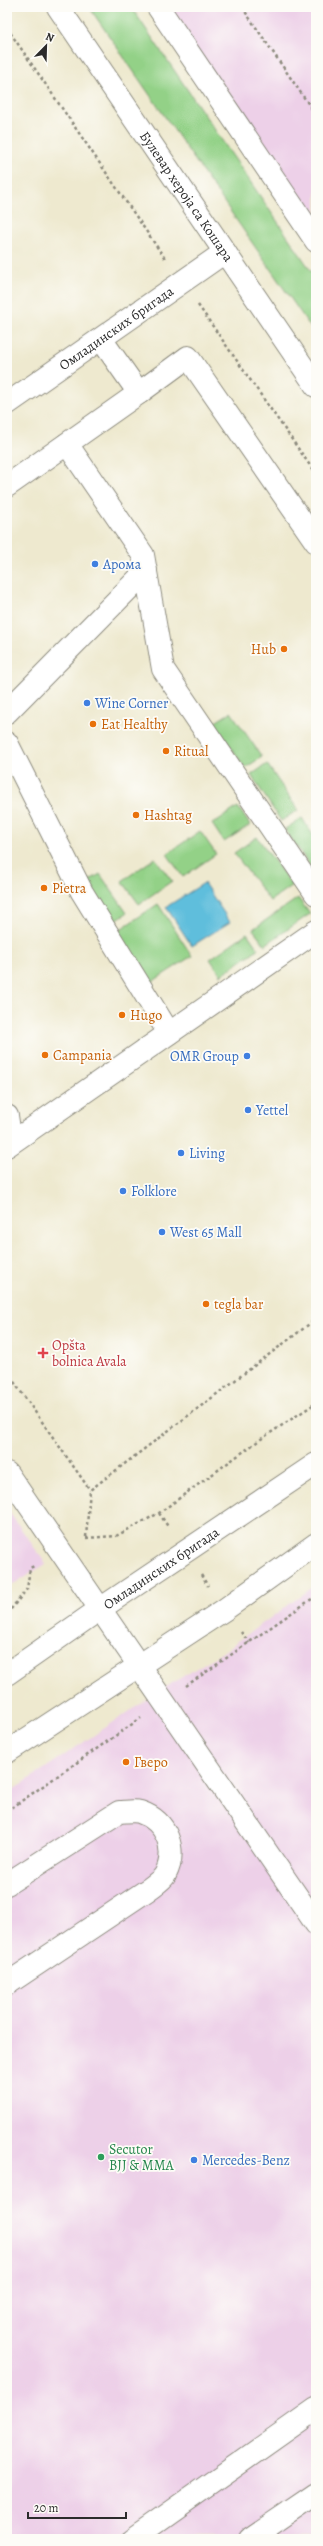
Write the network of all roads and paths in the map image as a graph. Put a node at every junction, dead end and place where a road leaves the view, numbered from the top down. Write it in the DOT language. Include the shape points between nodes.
graph roads {
  1 [pos="58,7"];
  2 [pos="158,7"];
  3 [pos="242,7"];
  4 [pos="7,28"];
  5 [pos="316,115"];
  6 [pos="316,241"];
  7 [pos="225,252"];
  8 [pos="182,283"];
  9 [pos="101,340"];
  10 [pos="316,386"];
  11 [pos="138,393"];
  12 [pos="7,404"];
  13 [pos="67,444"];
  14 [pos="316,474"];
  15 [pos="7,486"];
  16 [pos="316,542"];
  17 [pos="146,571"];
  18 [pos="7,712"];
  19 [pos="7,743"];
  20 [pos="316,894"];
  21 [pos="316,931"];
  22 [pos="169,1034"];
  23 [pos="7,1116"];
  24 [pos="7,1141"];
  25 [pos="7,1146"];
  26 [pos="316,1319"];
  27 [pos="7,1372"];
  28 [pos="316,1403"];
  29 [pos="316,1464"];
  30 [pos="7,1473"];
  31 [pos="90,1490"];
  32 [pos="159,1513"];
  33 [pos="86,1538"];
  34 [pos="316,1544"];
  35 [pos="186,1552"];
  36 [pos="61,1553"];
  37 [pos="100,1608"];
  38 [pos="224,1610"];
  39 [pos="7,1614"];
  40 [pos="249,1643"];
  41 [pos="140,1664"];
  42 [pos="7,1674"];
  43 [pos="7,1752"];
  44 [pos="7,1884"];
  45 [pos="316,1924"];
  46 [pos="7,1984"];
  47 [pos="316,2409"];
  48 [pos="316,2494"];
  49 [pos="132,2539"];
  50 [pos="250,2539"];
  1 -- 7 [label="street, Булевар хероја са Кошара"];
  2 -- 6 [label="street"];
  3 -- 5 [label="path"];
  4 -- 8 [label="path"];
  7 -- 8 [label="street, Омладинских бригада"];
  7 -- 10 [label="street, Булевар хероја са Кошара"];
  8 -- 9 [label="street, Омладинских бригада"];
  8 -- 14 [label="path"];
  9 -- 11 [label="street"];
  9 -- 12 [label="street, Омладинских бригада"];
  11 -- 13 [label="street"];
  11 -- 16 [label="street" via="188,357"];
  13 -- 15 [label="street"];
  13 -- 17 [label="street" via="143,555"];
  17 -- 18 [label="street"];
  17 -- 20 [label="street" via="163,669"];
  19 -- 22 [label="street" via="82,892"];
  21 -- 22 [label="street"];
  22 -- 25 [label="street"];
  23 -- 24 [label="street"];
  26 -- 31 [label="path"];
  27 -- 31 [label="path"];
  28 -- 32 [label="path" via="258,1441"];
  29 -- 35 [label="street, Омладинских бригада"];
  30 -- 36 [label="street"];
  31 -- 33 [label="path"];
  32 -- 33 [label="path" via="116,1536"];
  32 -- 35 [label="path"];
  33 -- 36 [label="path"];
  34 -- 38 [label="street"];
  35 -- 37 [label="street, Омладинских бригада"];
  35 -- 38 [label="path"];
  36 -- 37 [label="street"];
  36 -- 39 [label="path" via="30,1568 27,1589"];
  37 -- 41 [label="street"];
  37 -- 42 [label="street, Омладинских бригада"];
  38 -- 40 [label="path"];
  38 -- 41 [label="street"];
  41 -- 43 [label="street"];
  41 -- 45 [label="street"];
  44 -- 46 [label="street" via="119,1812 139,1812 157,1821 169,1837 171,1857 164,1876"];
  47 -- 49 [label="street"];
  48 -- 50 [label="street"];
}
